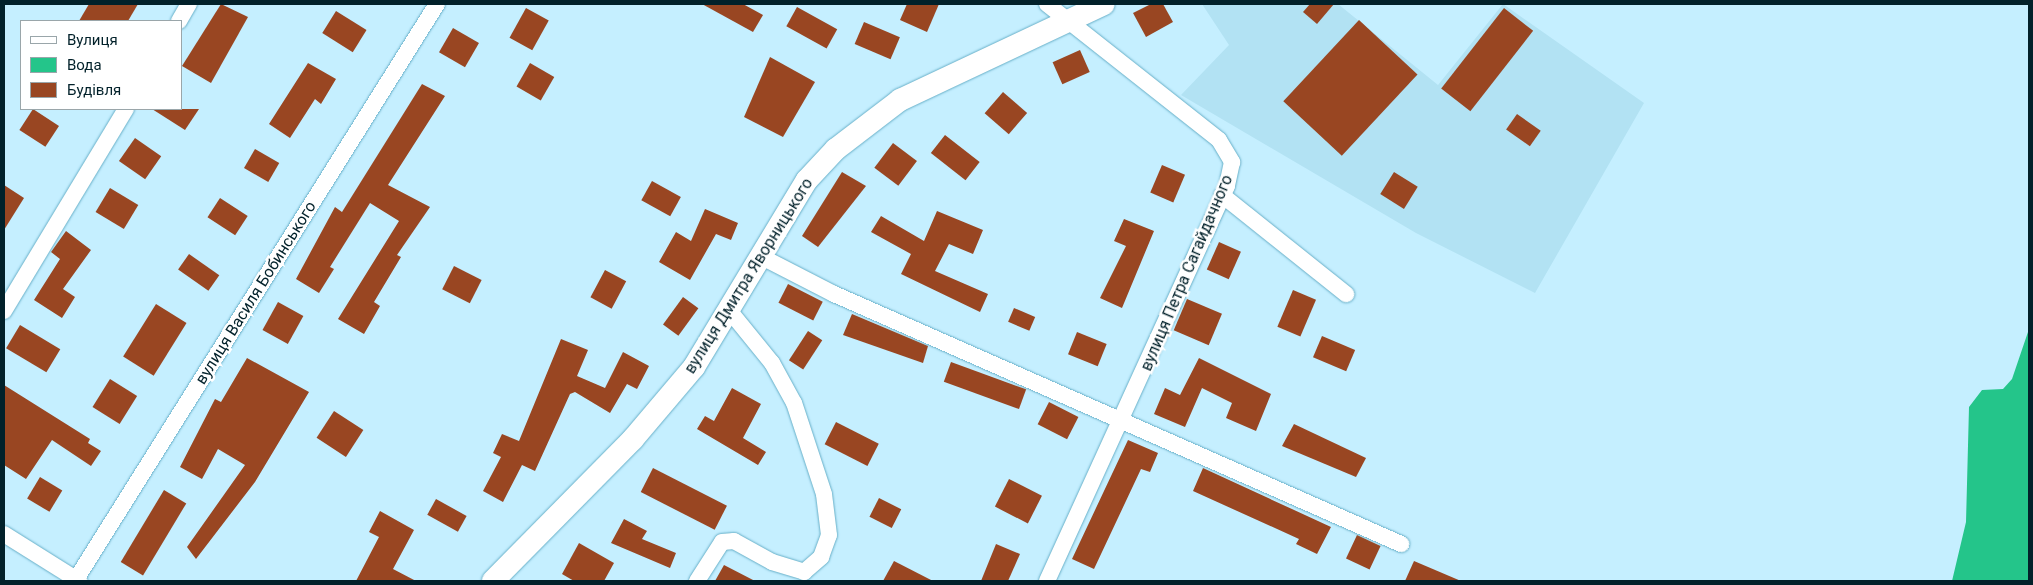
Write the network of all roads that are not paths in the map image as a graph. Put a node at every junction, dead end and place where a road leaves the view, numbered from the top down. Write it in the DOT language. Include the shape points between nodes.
graph roads {
  1 [pos="190,4"];
  2 [pos="437,4"];
  3 [pos="1047,4"];
  4 [pos="1104,4"];
  5 [pos="180,20"];
  6 [pos="1071,21"];
  7 [pos="125,110"];
  8 [pos="1222,196"];
  9 [pos="760,256"];
  10 [pos="1346,294"];
  11 [pos="729,310"];
  12 [pos="4,311"];
  13 [pos="1123,421"];
  14 [pos="4,534"];
  15 [pos="1401,544"];
  16 [pos="77,581"];
  17 [pos="493,581"];
  18 [pos="697,581"];
  19 [pos="1047,581"];
  1 -- 5 [label="street"];
  2 -- 16 [label="street, вулиця Василя Бобинського"];
  3 -- 6 [label="street"];
  4 -- 6 [label="street, вулиця Дмитра Яворницького"];
  6 -- 8 [label="street, вулиця Петра Сагайдачного" via="1227,147 1232,162"];
  6 -- 9 [label="street, вулиця Дмитра Яворницького" via="935,81 866,123 807,180"];
  7 -- 12 [label="street"];
  8 -- 10 [label="street"];
  8 -- 13 [label="street, вулиця Петра Сагайдачного"];
  9 -- 11 [label="street, вулиця Дмитра Яворницького"];
  9 -- 13 [label="street" via="834,294"];
  11 -- 17 [label="street, вулиця Дмитра Яворницького" via="694,367 633,440"];
  11 -- 18 [label="street" via="772,363 794,403 824,494 829,535 821,557 804,572 772,562 734,541 722,542"];
  13 -- 15 [label="street"];
  13 -- 19 [label="street, вулиця Петра Сагайдачного"];
  14 -- 16 [label="street"];
}
